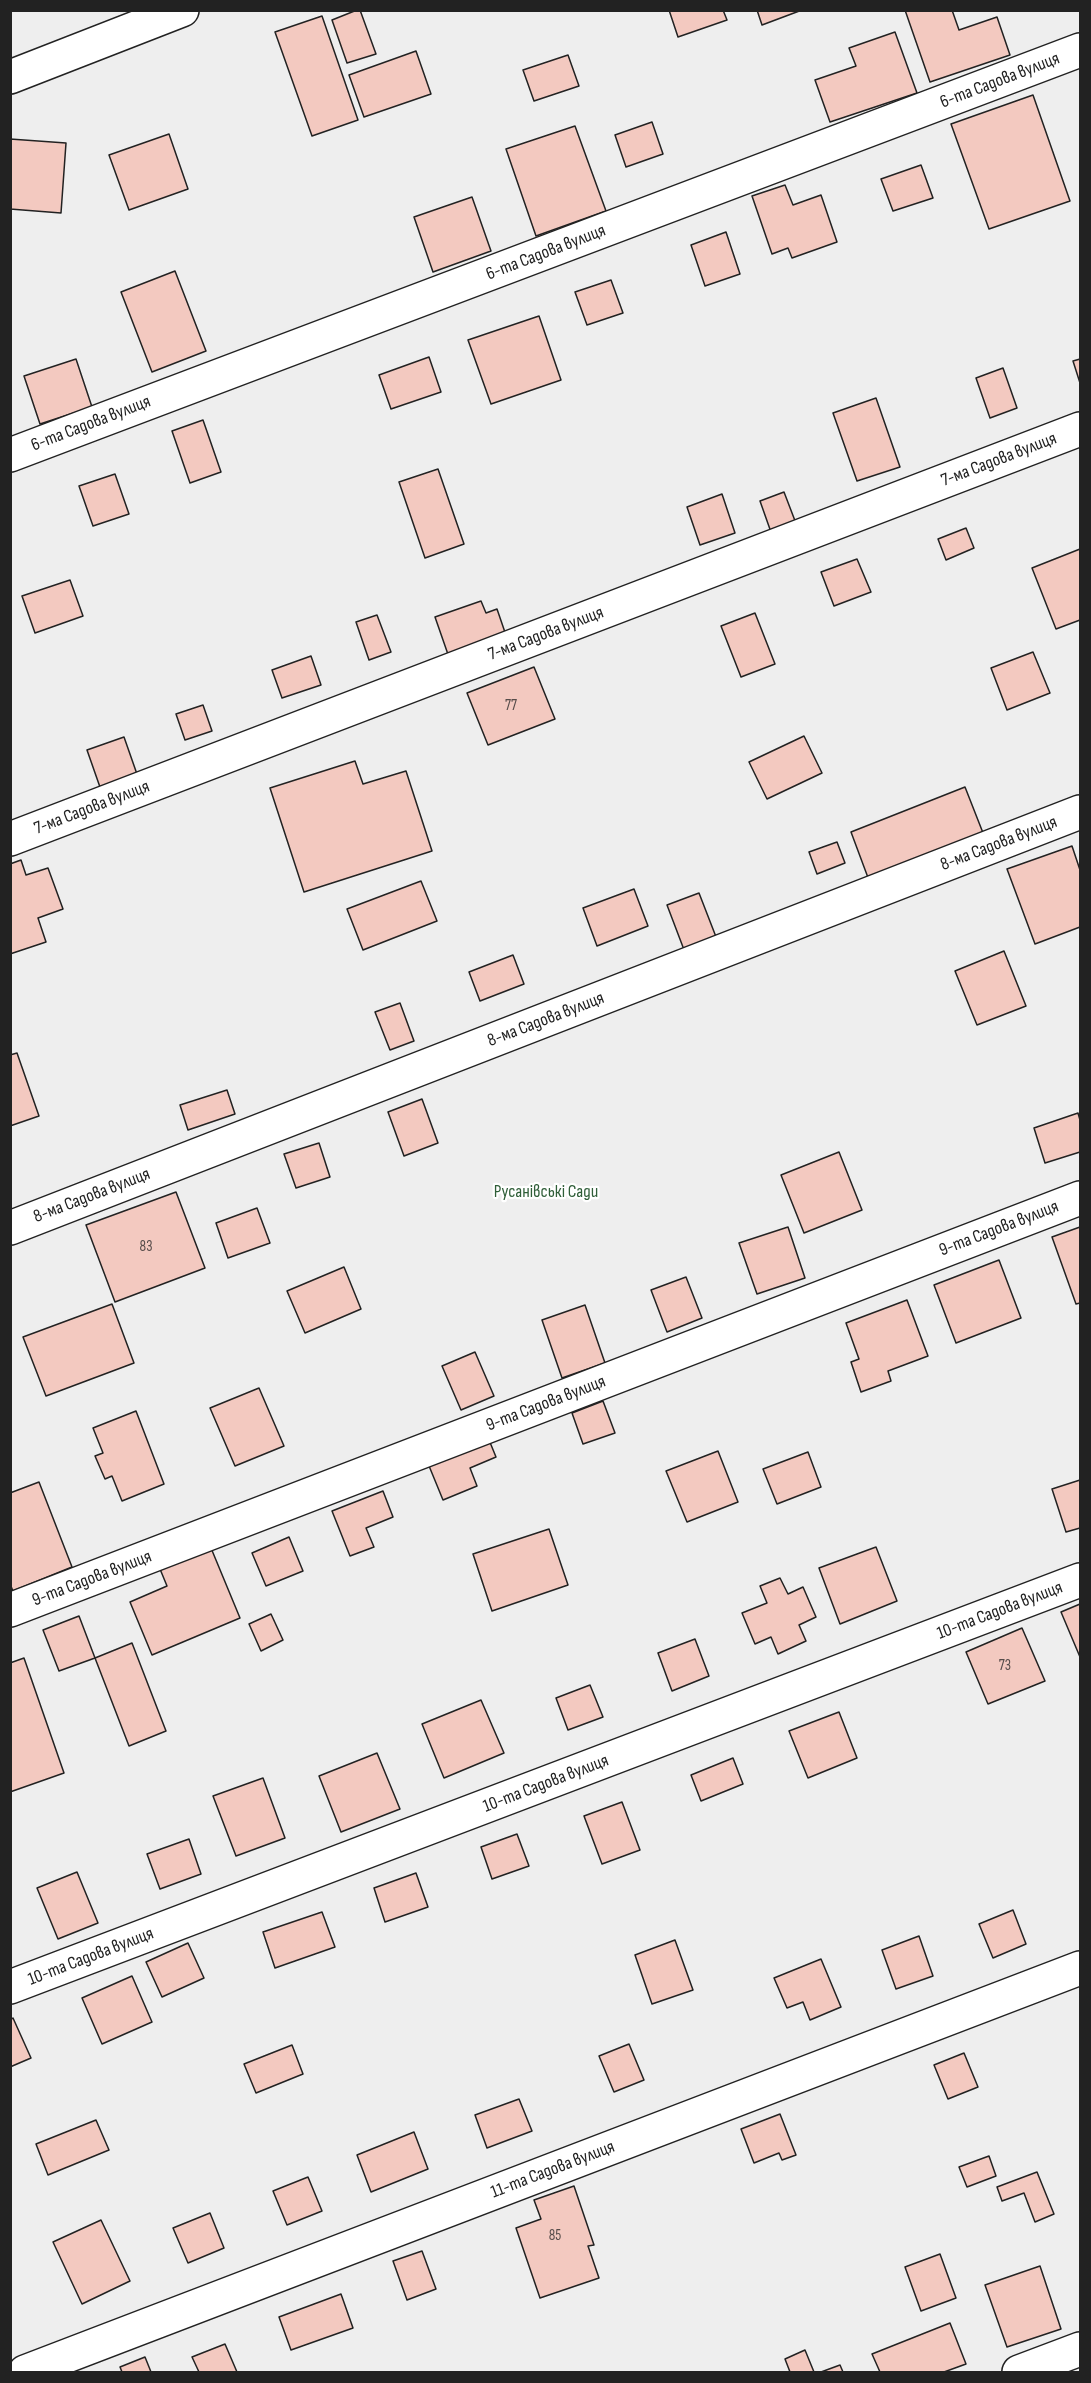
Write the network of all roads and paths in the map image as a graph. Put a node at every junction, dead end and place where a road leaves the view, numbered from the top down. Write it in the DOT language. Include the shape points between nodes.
graph roads {
  1 [pos="182,10"];
  2 [pos="1080,51"];
  3 [pos="10,77"];
  4 [pos="1080,429"];
  5 [pos="10,455"];
  6 [pos="1080,812"];
  7 [pos="10,839"];
  8 [pos="1080,1198"];
  9 [pos="10,1228"];
  10 [pos="1080,1580"];
  11 [pos="10,1611"];
  12 [pos="1080,1968"];
  13 [pos="10,1987"];
  14 [pos="1080,2349"];
  15 [pos="25,2373"];
  16 [pos="1019,2373"];
  1 -- 3 [label="street"];
  2 -- 5 [label="street, 6-та Садова вулиця"];
  4 -- 7 [label="street, 7-ма Садова вулиця"];
  6 -- 9 [label="street, 8-ма Садова вулиця"];
  8 -- 11 [label="street, 9-та Садова вулиця"];
  10 -- 13 [label="street, 10-та Садова вулиця"];
  12 -- 15 [label="street, 11-та Садова вулиця"];
  14 -- 16 [label="street"];
}
